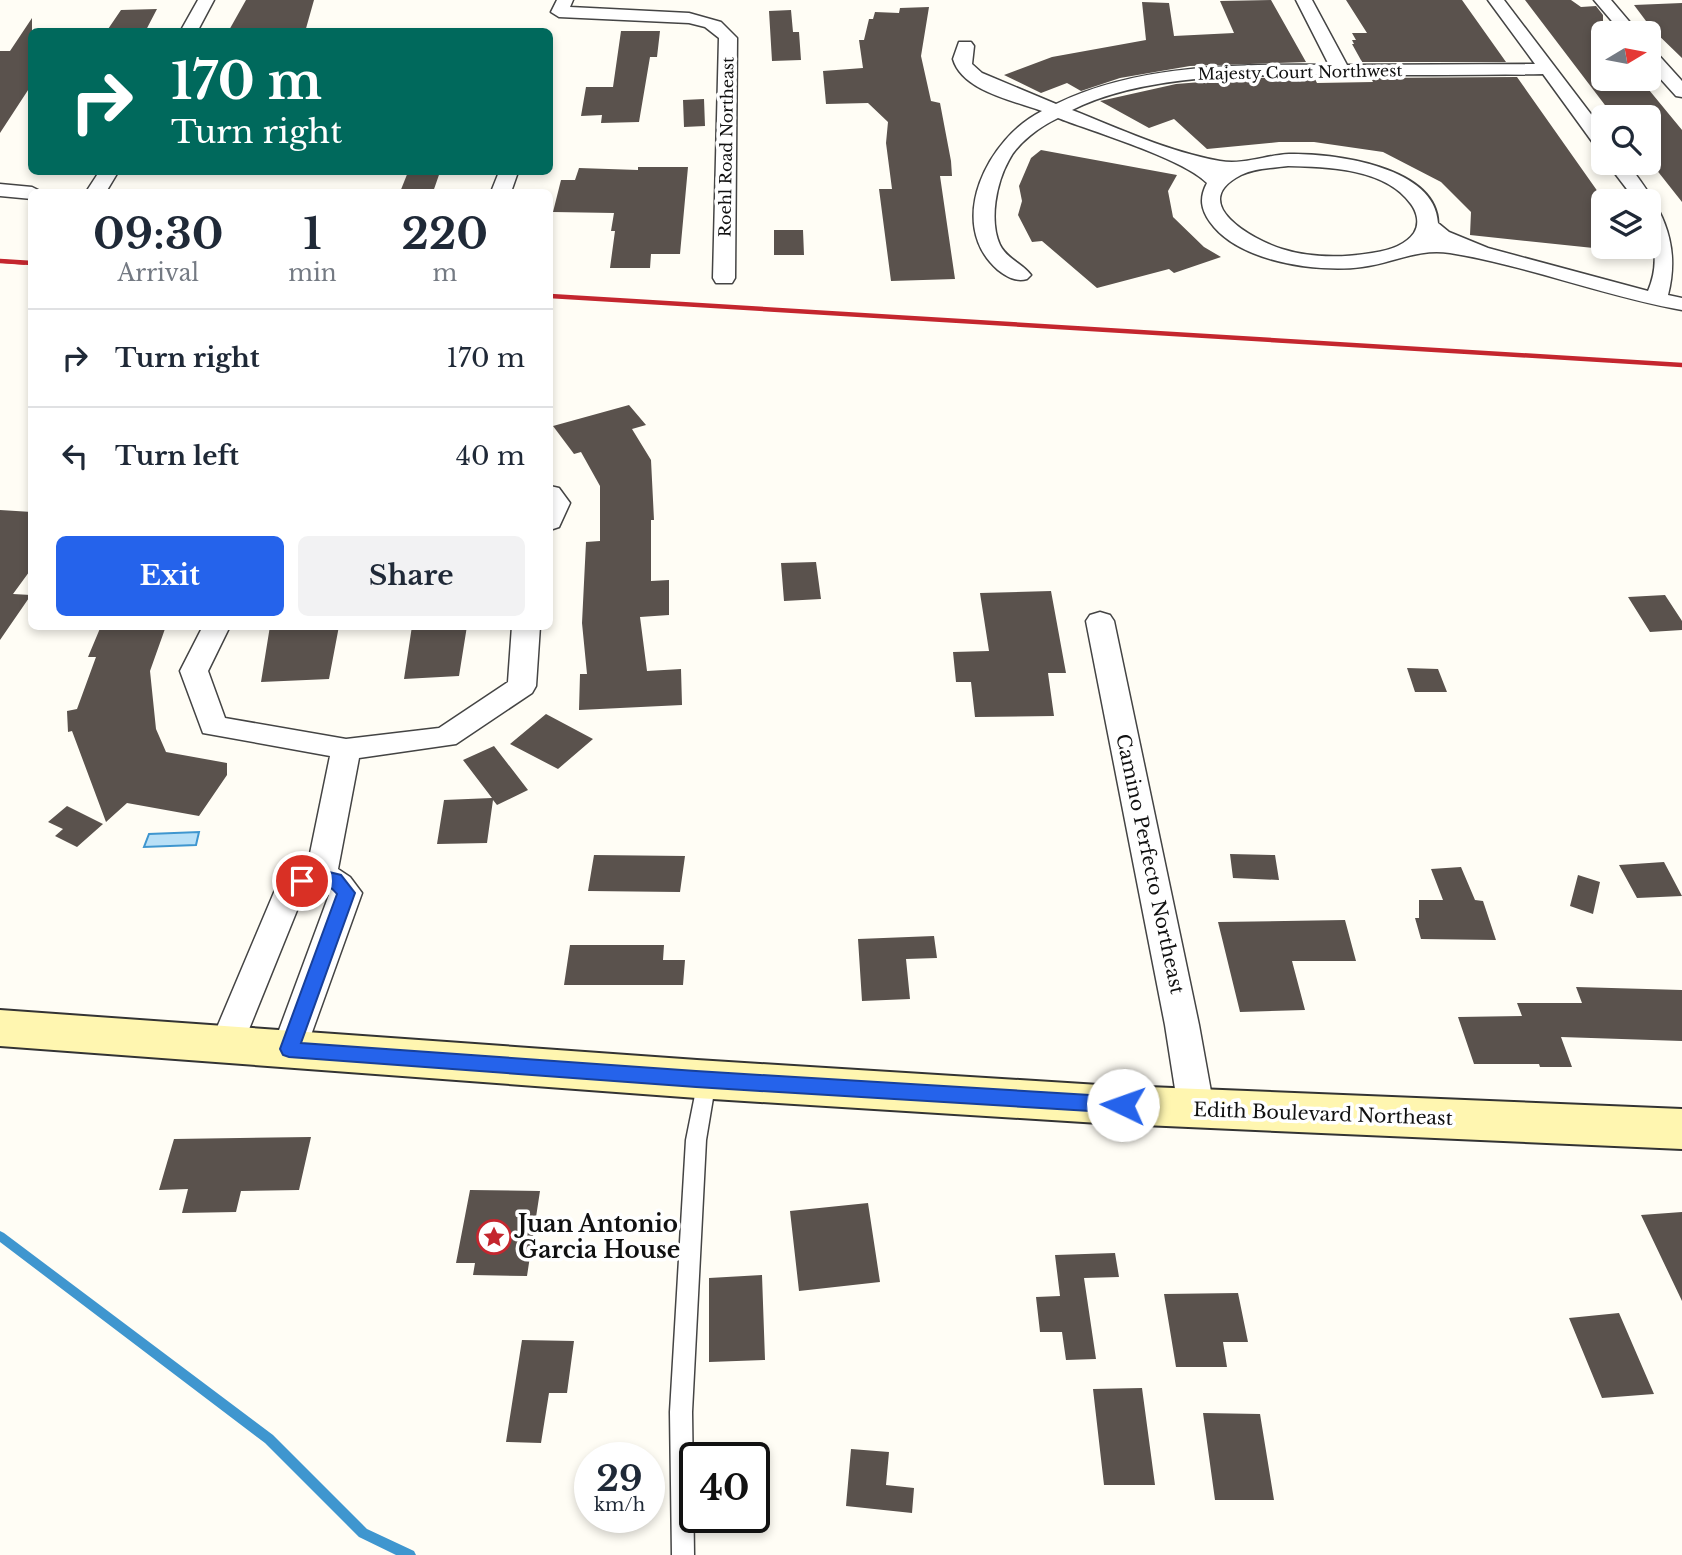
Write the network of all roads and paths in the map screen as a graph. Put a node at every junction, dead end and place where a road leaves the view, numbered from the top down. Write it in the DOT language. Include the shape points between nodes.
graph roads {
  1 [pos="206,0"];
  2 [pos="1304,0"];
  3 [pos="1496,0"];
  4 [pos="1602,0"];
  5 [pos="559,11"];
  6 [pos="1620,21"];
  7 [pos="190,28"];
  8 [pos="965,46"];
  9 [pos="1548,69"];
  10 [pos="1661,69"];
  11 [pos="1341,70"];
  12 [pos="1682,92"];
  13 [pos="1055,112"];
  14 [pos="1591,128"];
  15 [pos="1175,156"];
  16 [pos="1244,168"];
  17 [pos="1218,183"];
  18 [pos="0,190"];
  19 [pos="28,193"];
  20 [pos="1428,226"];
  21 [pos="1661,226"];
  22 [pos="1412,246"];
  23 [pos="1481,252"];
  24 [pos="1020,275"];
  25 [pos="724,278"];
  26 [pos="1654,299"];
  27 [pos="1682,304"];
  28 [pos="1682,311"];
  29 [pos="553,497"];
  30 [pos="553,514"];
  31 [pos="1100,621"];
  32 [pos="215,630"];
  33 [pos="526,630"];
  34 [pos="346,748"];
  35 [pos="321,876"];
  36 [pos="0,1028"];
  37 [pos="227,1044"];
  38 [pos="289,1049"];
  39 [pos="707,1080"];
  40 [pos="1196,1108"];
  41 [pos="1682,1129"];
  42 [pos="683,1555"];
  1 -- 7 [label="street"];
  2 -- 11 [label="street"];
  3 -- 9 [label="street"];
  4 -- 6 [label="street"];
  5 -- 25 [label="street, Roehl Road Northeast" via="689,18 709,22 728,38"];
  8 -- 13 [label="street" via="961,62 976,78"];
  9 -- 11 [label="street, Majesty Court Northwest"];
  9 -- 14 [label="street"];
  10 -- 12 [label="street"];
  11 -- 13 [label="street, Majesty Court Northwest" via="1174,76 1105,91"];
  13 -- 15 [label="street"];
  13 -- 24 [label="street, Majesty Court Northwest" via="1022,133 1000,159 984,204 991,251"];
  15 -- 16 [label="street"];
  15 -- 17 [label="street"];
  16 -- 17 [label="street"];
  16 -- 20 [label="street" via="1287,160 1356,167 1411,192 1422,203"];
  17 -- 22 [label="street" via="1210,197 1213,214 1227,230 1267,250 1302,259 1356,262"];
  18 -- 19 [label="street"];
  20 -- 22 [label="street"];
  20 -- 23 [label="street"];
  21 -- 26 [label="street" via="1668,248 1667,273"];
  22 -- 23 [label="street"];
  23 -- 26 [label="street"];
  26 -- 27 [label="street"];
  26 -- 28 [label="street"];
  29 -- 30 [label="street" via="557,503"];
  31 -- 40 [label="street, Camino Perfecto Northeast"];
  32 -- 34 [label="street" via="194,671 212,726"];
  33 -- 34 [label="street" via="523,686 446,737"];
  34 -- 35 [label="street"];
  35 -- 37 [label="street" via="302,881 289,891"];
  35 -- 38 [label="street" via="335,879 346,893"];
  36 -- 37 [label="street, Edith Boulevard Northeast"];
  37 -- 38 [label="street, Edith Boulevard Northeast"];
  38 -- 39 [label="street, Edith Boulevard Northeast"];
  39 -- 40 [label="street, Edith Boulevard Northeast"];
  39 -- 42 [label="lane" via="696,1140 681,1412"];
  40 -- 41 [label="street, Edith Boulevard Northeast"];
}
